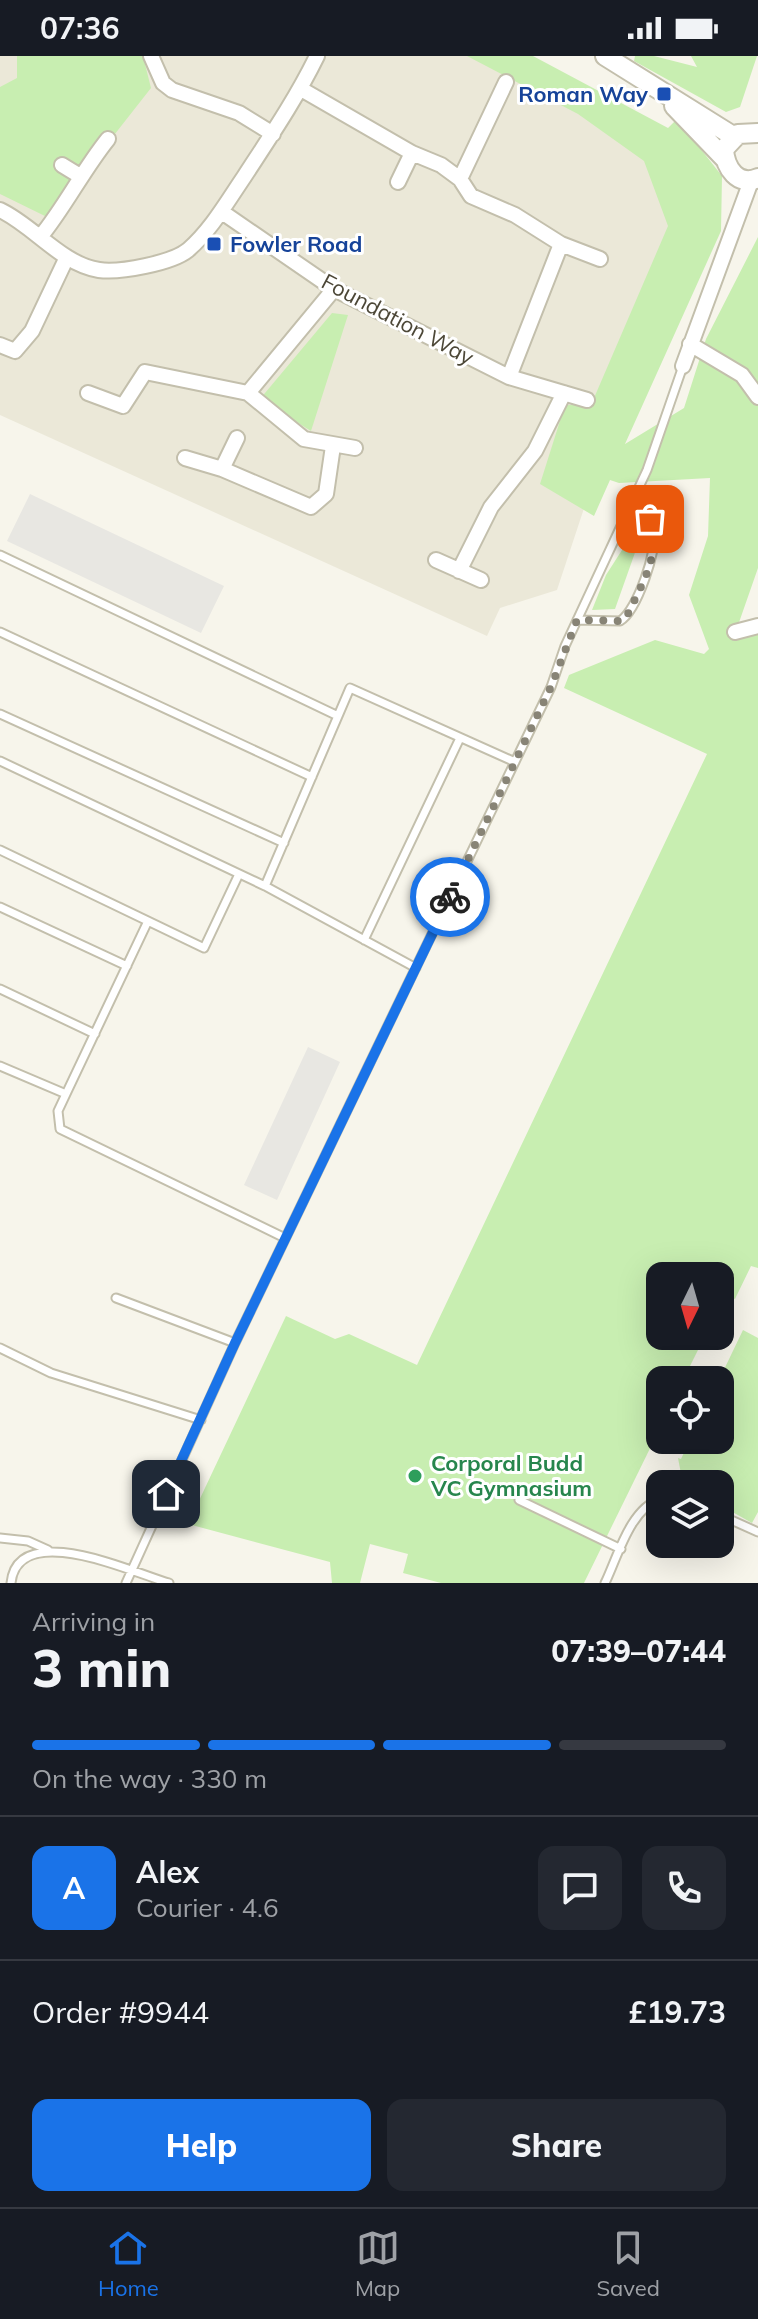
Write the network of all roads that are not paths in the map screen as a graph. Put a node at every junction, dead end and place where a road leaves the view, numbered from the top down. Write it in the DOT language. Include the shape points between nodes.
graph roads {
  1 [pos="151,56"];
  2 [pos="317,56"];
  3 [pos="605,56"];
  4 [pos="506,82"];
  5 [pos="301,89"];
  6 [pos="668,97"];
  7 [pos="758,133"];
  8 [pos="273,134"];
  9 [pos="733,136"];
  10 [pos="108,139"];
  11 [pos="412,153"];
  12 [pos="725,159"];
  13 [pos="62,165"];
  14 [pos="80,176"];
  15 [pos="460,179"];
  16 [pos="754,180"];
  17 [pos="398,182"];
  18 [pos="0,210"];
  19 [pos="222,212"];
  20 [pos="41,236"];
  21 [pos="561,244"];
  22 [pos="67,257"];
  23 [pos="600,259"];
  24 [pos="334,289"];
  25 [pos="690,344"];
  26 [pos="0,345"];
  27 [pos="683,366"];
  28 [pos="509,377"];
  29 [pos="88,393"];
  30 [pos="248,393"];
  31 [pos="564,393"];
  32 [pos="758,397"];
  33 [pos="587,400"];
  34 [pos="123,406"];
  35 [pos="117,422"];
  36 [pos="237,438"];
  37 [pos="333,446"];
  38 [pos="355,448"];
  39 [pos="185,458"];
  40 [pos="222,469"];
  41 [pos="634,498"];
  42 [pos="0,555"];
  43 [pos="436,560"];
  44 [pos="459,571"];
  45 [pos="481,580"];
  46 [pos="577,620"];
  47 [pos="758,626"];
  48 [pos="0,632"];
  49 [pos="735,632"];
  50 [pos="0,714"];
  51 [pos="338,716"];
  52 [pos="460,738"];
  53 [pos="0,761"];
  54 [pos="515,762"];
  55 [pos="312,777"];
  56 [pos="284,843"];
  57 [pos="0,850"];
  58 [pos="239,874"];
  59 [pos="265,886"];
  60 [pos="0,907"];
  61 [pos="148,921"];
  62 [pos="364,940"];
  63 [pos="127,966"];
  64 [pos="416,968"];
  65 [pos="0,989"];
  66 [pos="95,1034"];
  67 [pos="0,1066"];
  68 [pos="66,1094"];
  69 [pos="285,1238"];
  70 [pos="116,1298"];
  71 [pos="235,1343"];
  72 [pos="0,1348"];
  73 [pos="201,1420"];
  74 [pos="519,1500"];
  75 [pos="646,1505"];
  76 [pos="734,1521"];
  77 [pos="758,1532"];
  78 [pos="0,1538"];
  79 [pos="621,1549"];
  80 [pos="50,1551"];
  81 [pos="131,1568"];
  82 [pos="11,1583"];
  83 [pos="126,1583"];
  84 [pos="169,1583"];
  85 [pos="605,1583"];
  1 -- 8 [label="street" via="172,90 239,113"];
  2 -- 5 [label="street"];
  3 -- 6 [label="street"];
  4 -- 15 [label="street"];
  5 -- 8 [label="street"];
  5 -- 11 [label="street"];
  6 -- 9 [label="street"];
  6 -- 12 [label="street"];
  7 -- 9 [label="street"];
  8 -- 19 [label="street"];
  9 -- 12 [label="street" via="724,149"];
  10 -- 14 [label="street"];
  11 -- 15 [label="street"];
  11 -- 17 [label="street"];
  12 -- 16 [label="street" via="737,177"];
  13 -- 14 [label="street"];
  14 -- 20 [label="street"];
  15 -- 21 [label="street" via="471,196"];
  16 -- 25 [label="street"];
  18 -- 20 [label="street"];
  19 -- 22 [label="street" via="186,252 151,265 100,270"];
  19 -- 24 [label="street, Foundation Way"];
  20 -- 22 [label="street"];
  21 -- 23 [label="street"];
  21 -- 28 [label="street"];
  22 -- 26 [label="street" via="32,331 15,351"];
  24 -- 28 [label="street, Foundation Way"];
  24 -- 30 [label="street"];
  25 -- 27 [label="street"];
  25 -- 32 [label="street" via="742,375"];
  27 -- 41 [label="lane"];
  28 -- 31 [label="street, Foundation Way"];
  29 -- 34 [label="street"];
  30 -- 34 [label="street" via="145,372"];
  30 -- 37 [label="street" via="304,439"];
  31 -- 33 [label="street, Foundation Way"];
  31 -- 44 [label="street" via="535,451 491,507"];
  34 -- 35 [label="street"];
  36 -- 40 [label="street"];
  37 -- 38 [label="street"];
  37 -- 40 [label="street" via="326,494 311,507"];
  39 -- 40 [label="street"];
  41 -- 46 [label="lane"];
  41 -- 46 [label="lane" via="650,519 655,542 626,618"];
  42 -- 51 [label="lane"];
  43 -- 44 [label="street"];
  44 -- 45 [label="street"];
  46 -- 54 [label="lane"];
  47 -- 49 [label="street"];
  48 -- 55 [label="lane"];
  50 -- 56 [label="lane"];
  51 -- 52 [label="lane" via="350,688"];
  51 -- 55 [label="lane"];
  52 -- 54 [label="lane"];
  52 -- 62 [label="lane"];
  53 -- 58 [label="lane"];
  54 -- 64 [label="lane"];
  55 -- 56 [label="lane"];
  56 -- 59 [label="lane"];
  57 -- 61 [label="lane"];
  58 -- 59 [label="lane"];
  58 -- 61 [label="lane" via="204,948"];
  59 -- 62 [label="lane"];
  60 -- 63 [label="lane"];
  61 -- 63 [label="lane"];
  62 -- 64 [label="lane"];
  63 -- 66 [label="lane"];
  64 -- 69 [label="lane"];
  65 -- 66 [label="lane"];
  66 -- 68 [label="lane"];
  67 -- 68 [label="lane"];
  68 -- 69 [label="lane" via="58,1111 60,1129"];
  69 -- 71 [label="lane"];
  70 -- 71 [label="lane"];
  71 -- 73 [label="lane"];
  72 -- 73 [label="lane" via="51,1373"];
  73 -- 81 [label="lane"];
  74 -- 79 [label="lane"];
  75 -- 79 [label="lane"];
  76 -- 77 [label="lane"];
  78 -- 80 [label="lane" via="28,1541"];
  79 -- 85 [label="lane"];
  80 -- 81 [label="lane"];
  80 -- 82 [label="lane" via="26,1559"];
  81 -- 83 [label="lane"];
  81 -- 84 [label="lane"];
}
